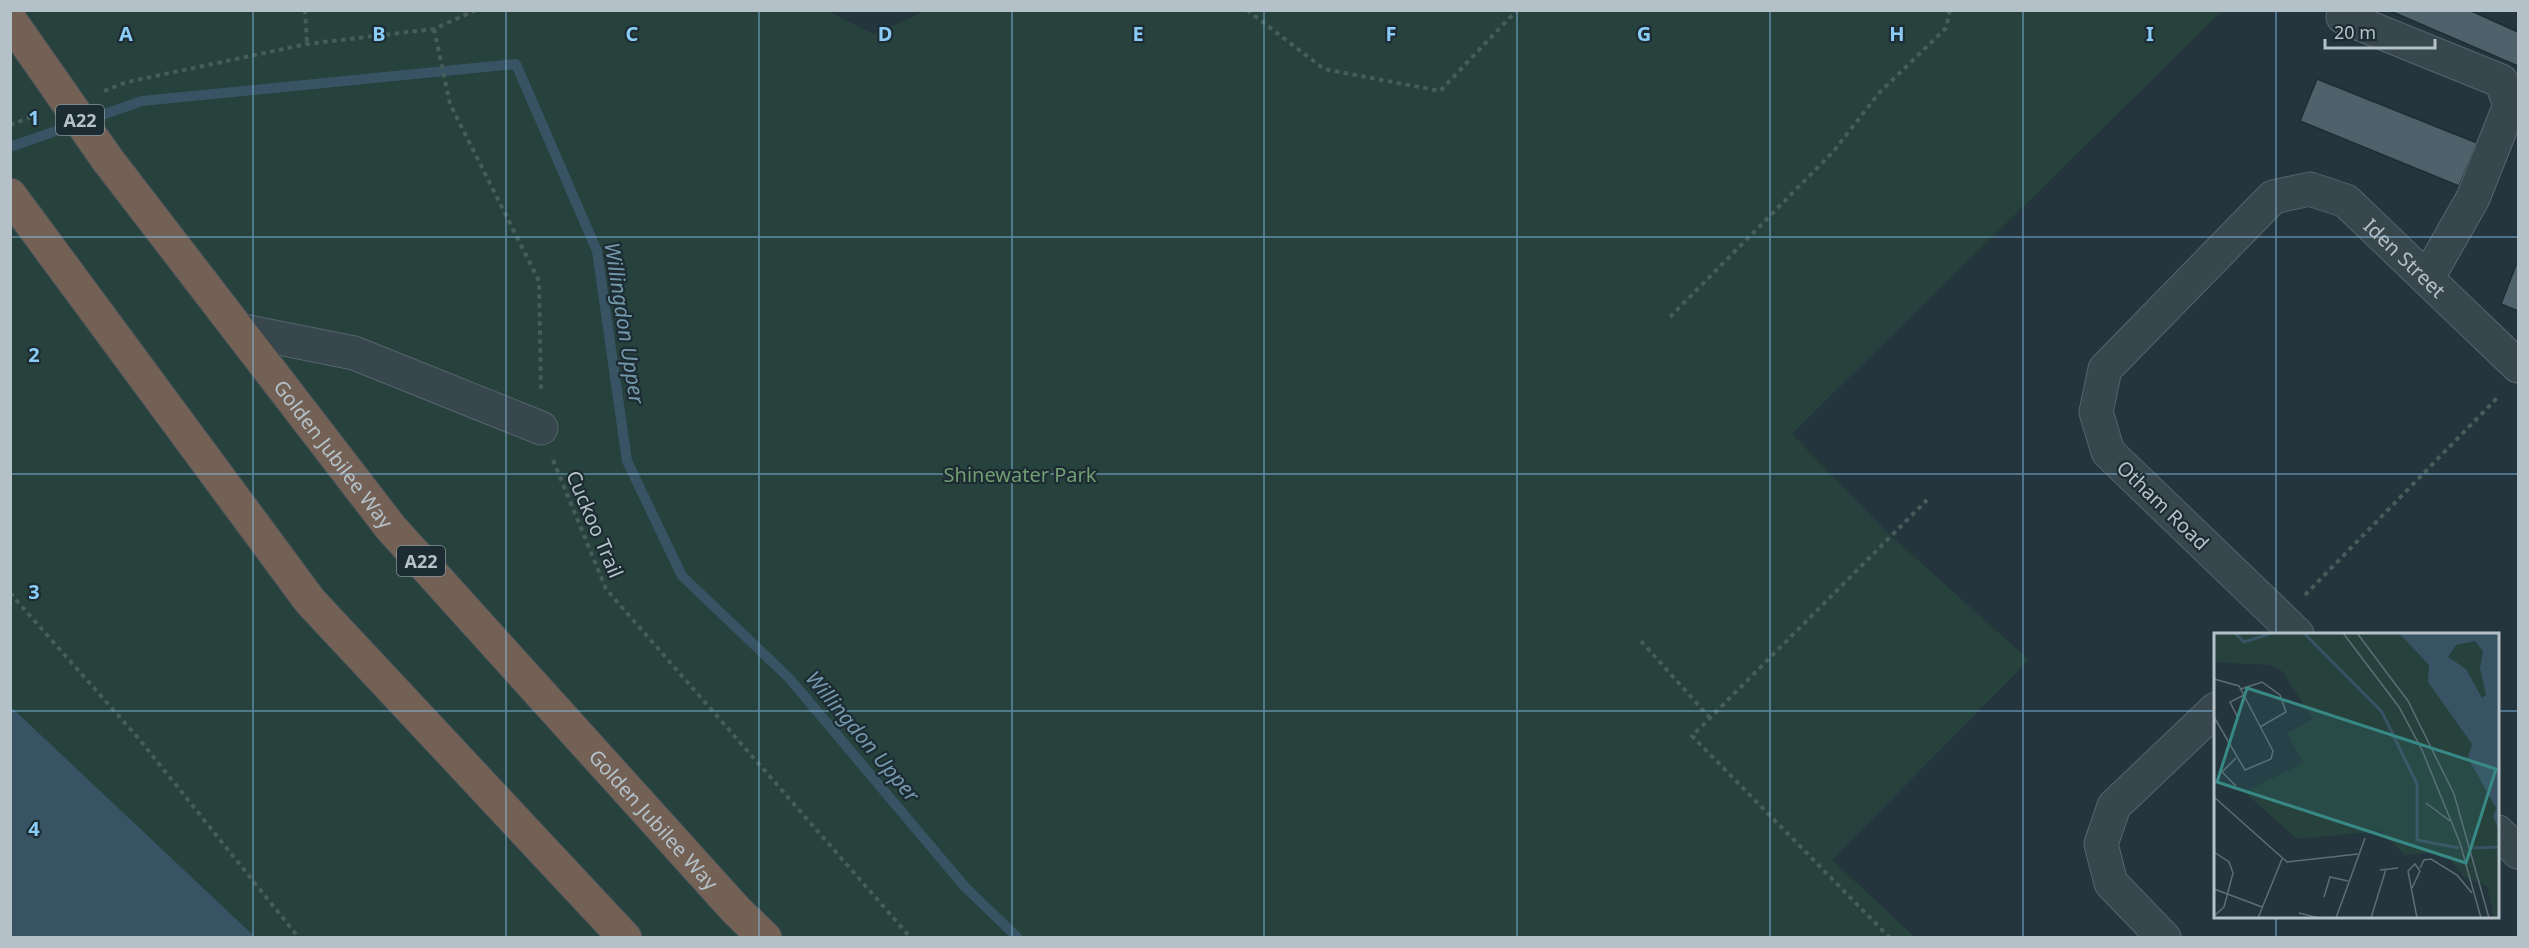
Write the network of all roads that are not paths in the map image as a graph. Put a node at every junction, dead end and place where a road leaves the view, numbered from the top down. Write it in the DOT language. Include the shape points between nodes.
graph roads {
  1 [pos="2343,17"];
  2 [pos="10,20"];
  3 [pos="10,195"];
  4 [pos="2273,197"];
  5 [pos="2427,279"];
  6 [pos="239,330"];
  7 [pos="2510,380"];
  8 [pos="541,428"];
  9 [pos="2291,630"];
  10 [pos="2214,711"];
  11 [pos="2499,833"];
  12 [pos="2518,852"];
  13 [pos="625,938"];
  14 [pos="765,938"];
  15 [pos="2164,938"];
  1 -- 5 [label="street" via="2501,81 2510,105 2473,198"];
  2 -- 6 [label="highway, Golden Jubilee Way / A22, bridge" via="107,159"];
  3 -- 13 [label="highway" via="309,601"];
  4 -- 5 [label="street, Iden Street" via="2310,189 2346,201"];
  4 -- 9 [label="street, Otham Road" via="2105,369 2096,412 2108,452"];
  5 -- 7 [label="street, Iden Street"];
  6 -- 8 [label="street" via="354,353"];
  6 -- 14 [label="highway, Golden Jubilee Way / A22" via="391,528"];
  10 -- 15 [label="street" via="2114,806 2101,844 2111,883"];
  11 -- 12 [label="street"];
}
